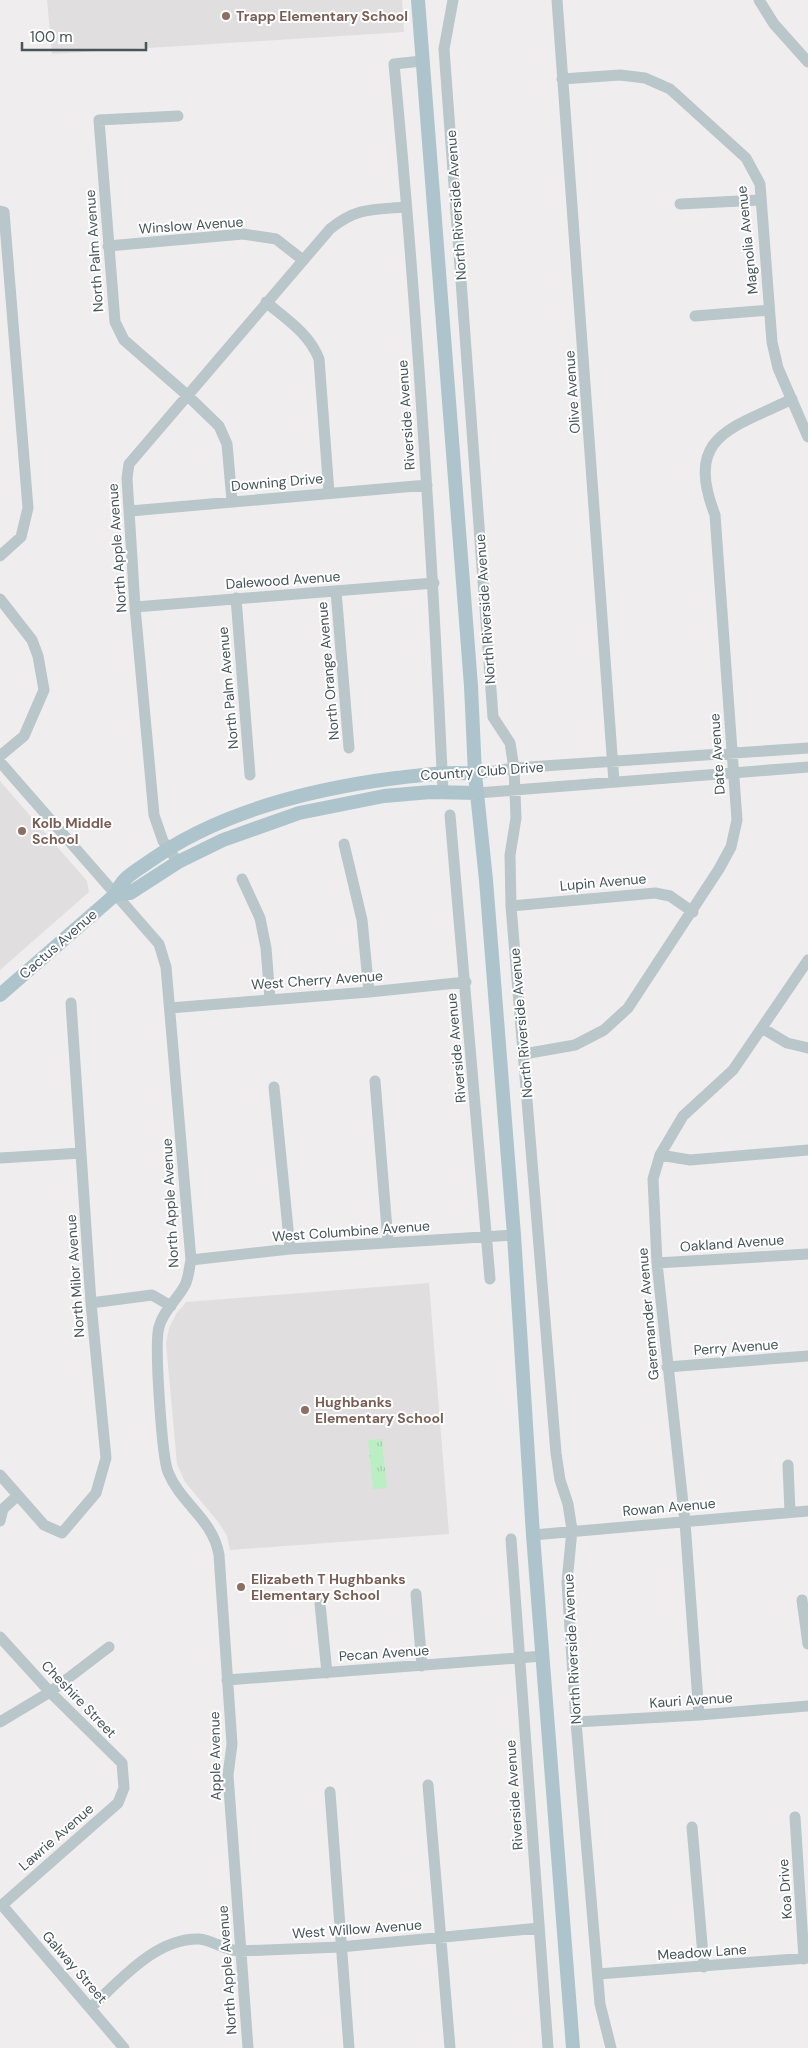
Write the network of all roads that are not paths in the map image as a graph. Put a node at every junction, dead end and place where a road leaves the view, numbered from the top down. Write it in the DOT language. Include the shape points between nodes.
graph roads {
  1 [pos="418,0"];
  2 [pos="453,0"];
  3 [pos="557,0"];
  4 [pos="759,0"];
  5 [pos="422,61"];
  6 [pos="808,62"];
  7 [pos="562,79"];
  8 [pos="178,116"];
  9 [pos="760,200"];
  10 [pos="680,204"];
  11 [pos="406,207"];
  12 [pos="2,212"];
  13 [pos="108,246"];
  14 [pos="303,260"];
  15 [pos="266,302"];
  16 [pos="769,310"];
  17 [pos="695,316"];
  18 [pos="187,395"];
  19 [pos="792,399"];
  20 [pos="808,437"];
  21 [pos="427,486"];
  22 [pos="329,493"];
  23 [pos="232,501"];
  24 [pos="130,511"];
  25 [pos="0,556"];
  26 [pos="434,583"];
  27 [pos="336,591"];
  28 [pos="236,598"];
  29 [pos="0,599"];
  30 [pos="135,607"];
  31 [pos="349,748"];
  32 [pos="808,748"];
  33 [pos="732,753"];
  34 [pos="0,756"];
  35 [pos="0,762"];
  36 [pos="612,763"];
  37 [pos="808,767"];
  38 [pos="514,768"];
  39 [pos="733,772"];
  40 [pos="442,773"];
  41 [pos="475,774"];
  42 [pos="250,775"];
  43 [pos="614,782"];
  44 [pos="515,791"];
  45 [pos="437,792"];
  46 [pos="477,793"];
  47 [pos="450,815"];
  48 [pos="344,844"];
  49 [pos="168,848"];
  50 [pos="178,862"];
  51 [pos="242,879"];
  52 [pos="116,894"];
  53 [pos="511,906"];
  54 [pos="693,912"];
  55 [pos="808,960"];
  56 [pos="466,982"];
  57 [pos="369,992"];
  58 [pos="0,995"];
  59 [pos="270,999"];
  60 [pos="71,1003"];
  61 [pos="170,1008"];
  62 [pos="762,1028"];
  63 [pos="808,1048"];
  64 [pos="524,1054"];
  65 [pos="375,1081"];
  66 [pos="274,1087"];
  67 [pos="808,1150"];
  68 [pos="81,1153"];
  69 [pos="660,1155"];
  70 [pos="0,1158"];
  71 [pos="514,1235"];
  72 [pos="486,1236"];
  73 [pos="388,1242"];
  74 [pos="290,1249"];
  75 [pos="808,1254"];
  76 [pos="191,1260"];
  77 [pos="657,1263"];
  78 [pos="490,1278"];
  79 [pos="92,1304"];
  80 [pos="171,1306"];
  81 [pos="808,1356"];
  82 [pos="667,1367"];
  83 [pos="788,1465"];
  84 [pos="0,1476"];
  85 [pos="18,1496"];
  86 [pos="808,1511"];
  87 [pos="790,1512"];
  88 [pos="0,1521"];
  89 [pos="685,1522"];
  90 [pos="572,1530"];
  91 [pos="533,1535"];
  92 [pos="511,1540"];
  93 [pos="416,1594"];
  94 [pos="802,1600"];
  95 [pos="320,1604"];
  96 [pos="225,1623"];
  97 [pos="0,1636"];
  98 [pos="808,1644"];
  99 [pos="109,1647"];
  100 [pos="543,1656"];
  101 [pos="519,1658"];
  102 [pos="422,1666"];
  103 [pos="327,1673"];
  104 [pos="227,1680"];
  105 [pos="50,1692"];
  106 [pos="808,1706"];
  107 [pos="699,1715"];
  108 [pos="0,1722"];
  109 [pos="576,1722"];
  110 [pos="428,1785"];
  111 [pos="124,1788"];
  112 [pos="330,1792"];
  113 [pos="795,1817"];
  114 [pos="692,1827"];
  115 [pos="237,1889"];
  116 [pos="2,1905"];
  117 [pos="539,1928"];
  118 [pos="442,1937"];
  119 [pos="340,1947"];
  120 [pos="240,1951"];
  121 [pos="806,1959"];
  122 [pos="704,1967"];
  123 [pos="598,1974"];
  124 [pos="90,2008"];
  125 [pos="124,2048"];
  126 [pos="248,2048"];
  127 [pos="349,2048"];
  128 [pos="450,2048"];
  129 [pos="548,2048"];
  130 [pos="573,2048"];
  131 [pos="611,2048"];
  1 -- 5 [label="main road, North Riverside Avenue"];
  2 -- 38 [label="street, North Riverside Avenue" via="444,48 493,717 510,743"];
  3 -- 7 [label="street, Olive Avenue"];
  4 -- 6 [label="street" via="774,24"];
  5 -- 11 [label="street, Riverside Avenue" via="394,64"];
  5 -- 41 [label="main road, North Riverside Avenue" via="472,686"];
  7 -- 9 [label="street, Magnolia Avenue" via="620,75 645,78 670,89 746,158 760,184"];
  7 -- 36 [label="street, Olive Avenue"];
  8 -- 13 [label="street, North Palm Avenue" via="100,120"];
  9 -- 10 [label="street"];
  9 -- 16 [label="street, Magnolia Avenue"];
  11 -- 14 [label="street, North Apple Avenue" via="367,210 347,216 330,229"];
  11 -- 21 [label="street, Riverside Avenue"];
  12 -- 25 [label="street" via="28,508 21,537"];
  13 -- 14 [label="street, Winslow Avenue" via="243,234 276,239"];
  13 -- 18 [label="street, North Palm Avenue" via="115,322 124,340"];
  14 -- 15 [label="street, North Apple Avenue"];
  15 -- 18 [label="street, North Apple Avenue"];
  15 -- 22 [label="street" via="303,333 313,344 318,359"];
  16 -- 17 [label="street"];
  16 -- 19 [label="street, Magnolia Avenue" via="778,368"];
  18 -- 23 [label="street, North Palm Avenue" via="218,426 226,444"];
  18 -- 24 [label="street, North Apple Avenue" via="130,464 126,478"];
  19 -- 20 [label="street, Magnolia Avenue"];
  19 -- 33 [label="street, Date Avenue" via="723,434 708,451 704,475 715,515"];
  21 -- 22 [label="street, Downing Drive"];
  21 -- 26 [label="street, Riverside Avenue"];
  22 -- 23 [label="street, Downing Drive"];
  23 -- 24 [label="street, Downing Drive"];
  24 -- 30 [label="street, North Apple Avenue"];
  26 -- 27 [label="street, Dalewood Avenue"];
  26 -- 40 [label="street, Riverside Avenue"];
  27 -- 28 [label="street, Dalewood Avenue"];
  27 -- 31 [label="street, North Orange Avenue"];
  28 -- 30 [label="street, Dalewood Avenue"];
  28 -- 42 [label="street, North Palm Avenue"];
  29 -- 34 [label="street" via="32,640 44,690 24,736"];
  30 -- 49 [label="street, North Apple Avenue" via="154,815"];
  32 -- 33 [label="street, Country Club Drive"];
  33 -- 36 [label="street, Country Club Drive"];
  33 -- 39 [label="street, Date Avenue"];
  35 -- 52 [label="street, North Apple Avenue"];
  36 -- 38 [label="street, Country Club Drive"];
  36 -- 43 [label="street, Olive Avenue"];
  37 -- 39 [label="street, Country Club Drive"];
  38 -- 41 [label="street, Country Club Drive"];
  38 -- 44 [label="street, North Riverside Avenue"];
  39 -- 43 [label="street, Country Club Drive"];
  39 -- 54 [label="street, Date Avenue" via="737,820 731,847"];
  40 -- 41 [label="main road, Country Club Drive"];
  40 -- 45 [label="street, Riverside Avenue"];
  40 -- 49 [label="main road, Country Club Drive" via="345,786 277,802 204,830"];
  41 -- 46 [label="main road, North Riverside Avenue"];
  43 -- 44 [label="street, Country Club Drive"];
  44 -- 46 [label="street, Country Club Drive"];
  44 -- 53 [label="street, North Riverside Avenue" via="516,818 510,855"];
  45 -- 46 [label="main road, Country Club Drive"];
  45 -- 50 [label="main road, Country Club Drive" via="384,796 299,813 223,840"];
  46 -- 71 [label="main road, North Riverside Avenue"];
  47 -- 56 [label="street, Riverside Avenue"];
  48 -- 57 [label="street" via="362,920"];
  49 -- 50 [label="street, North Apple Avenue"];
  49 -- 52 [label="main road, Country Club Drive" via="121,881"];
  50 -- 52 [label="main road, Country Club Drive" via="130,893"];
  51 -- 59 [label="street" via="260,918"];
  52 -- 58 [label="main road, Cactus Avenue"];
  52 -- 61 [label="street, North Apple Avenue" via="159,944 166,967"];
  53 -- 54 [label="street, Lupin Avenue" via="655,893 670,896"];
  53 -- 64 [label="street, North Riverside Avenue"];
  54 -- 64 [label="street, Date Avenue" via="628,1008 604,1030 575,1045"];
  55 -- 62 [label="street, Geremander Avenue"];
  56 -- 57 [label="street, West Cherry Avenue"];
  56 -- 72 [label="street, Riverside Avenue"];
  57 -- 59 [label="street, West Cherry Avenue"];
  59 -- 61 [label="street, West Cherry Avenue"];
  60 -- 68 [label="street, North Milor Avenue"];
  61 -- 76 [label="street, North Apple Avenue"];
  62 -- 63 [label="street" via="787,1043"];
  62 -- 69 [label="street, Geremander Avenue" via="733,1070 683,1116"];
  64 -- 90 [label="street, North Riverside Avenue" via="556,1453"];
  65 -- 73 [label="street"];
  66 -- 74 [label="street"];
  67 -- 69 [label="street" via="690,1160"];
  68 -- 70 [label="street"];
  68 -- 79 [label="street, North Milor Avenue"];
  69 -- 77 [label="street, Geremander Avenue" via="653,1179"];
  71 -- 72 [label="street, West Columbine Avenue"];
  71 -- 91 [label="main road, North Riverside Avenue"];
  72 -- 73 [label="street, West Columbine Avenue"];
  72 -- 78 [label="street, Riverside Avenue"];
  73 -- 74 [label="street, West Columbine Avenue"];
  74 -- 76 [label="street, West Columbine Avenue"];
  75 -- 77 [label="street, Oakland Avenue"];
  76 -- 80 [label="street, North Apple Avenue" via="185,1286"];
  77 -- 82 [label="street, Geremander Avenue"];
  79 -- 80 [label="street" via="152,1294"];
  79 -- 85 [label="street, North Milor Avenue" via="106,1458 96,1493 62,1533 44,1525"];
  80 -- 96 [label="street, North Apple Avenue" via="162,1318 157,1336 166,1460 174,1482 217,1540"];
  81 -- 82 [label="street, Perry Avenue"];
  82 -- 89 [label="street, Geremander Avenue"];
  83 -- 87 [label="street"];
  84 -- 85 [label="street"];
  85 -- 88 [label="street" via="3,1509"];
  86 -- 87 [label="street, Rowan Avenue"];
  87 -- 89 [label="street, Rowan Avenue"];
  89 -- 90 [label="street, Rowan Avenue"];
  89 -- 107 [label="street, Geremander Avenue"];
  90 -- 91 [label="street, Rowan Avenue"];
  90 -- 109 [label="street, North Riverside Avenue" via="567,1582"];
  91 -- 100 [label="main road, North Riverside Avenue"];
  92 -- 101 [label="street, Riverside Avenue"];
  93 -- 102 [label="street"];
  94 -- 98 [label="street"];
  95 -- 103 [label="street"];
  96 -- 104 [label="street, Apple Avenue"];
  97 -- 105 [label="street, Cheshire Street"];
  99 -- 105 [label="street"];
  100 -- 101 [label="street, Pecan Avenue"];
  100 -- 130 [label="main road, North Riverside Avenue"];
  101 -- 102 [label="street, Pecan Avenue"];
  101 -- 117 [label="street, Riverside Avenue"];
  102 -- 103 [label="street, Pecan Avenue"];
  103 -- 104 [label="street, Pecan Avenue"];
  104 -- 115 [label="street, Apple Avenue" via="232,1744 228,1774"];
  105 -- 108 [label="street"];
  105 -- 111 [label="street, Cheshire Street" via="122,1763"];
  106 -- 107 [label="street, Kauri Avenue"];
  107 -- 109 [label="street, Kauri Avenue"];
  109 -- 123 [label="street, North Riverside Avenue"];
  110 -- 118 [label="street"];
  111 -- 116 [label="street, Lawrie Avenue" via="118,1803"];
  112 -- 119 [label="street"];
  113 -- 121 [label="street, Koa Drive"];
  114 -- 122 [label="street"];
  115 -- 120 [label="street, North Apple Avenue"];
  116 -- 124 [label="street, Galway Street"];
  117 -- 118 [label="street, West Willow Avenue"];
  117 -- 129 [label="street, Riverside Avenue"];
  118 -- 119 [label="street, West Willow Avenue"];
  118 -- 128 [label="street"];
  119 -- 120 [label="street, West Willow Avenue"];
  119 -- 127 [label="street"];
  120 -- 124 [label="street, West Willow Avenue" via="228,1950 201,1939 180,1940 140,1963"];
  120 -- 126 [label="street, North Apple Avenue"];
  121 -- 122 [label="street, Meadow Lane"];
  122 -- 123 [label="street, Meadow Lane"];
  123 -- 131 [label="street, North Riverside Avenue" via="600,2004"];
  124 -- 125 [label="street, Galway Street"];
}
